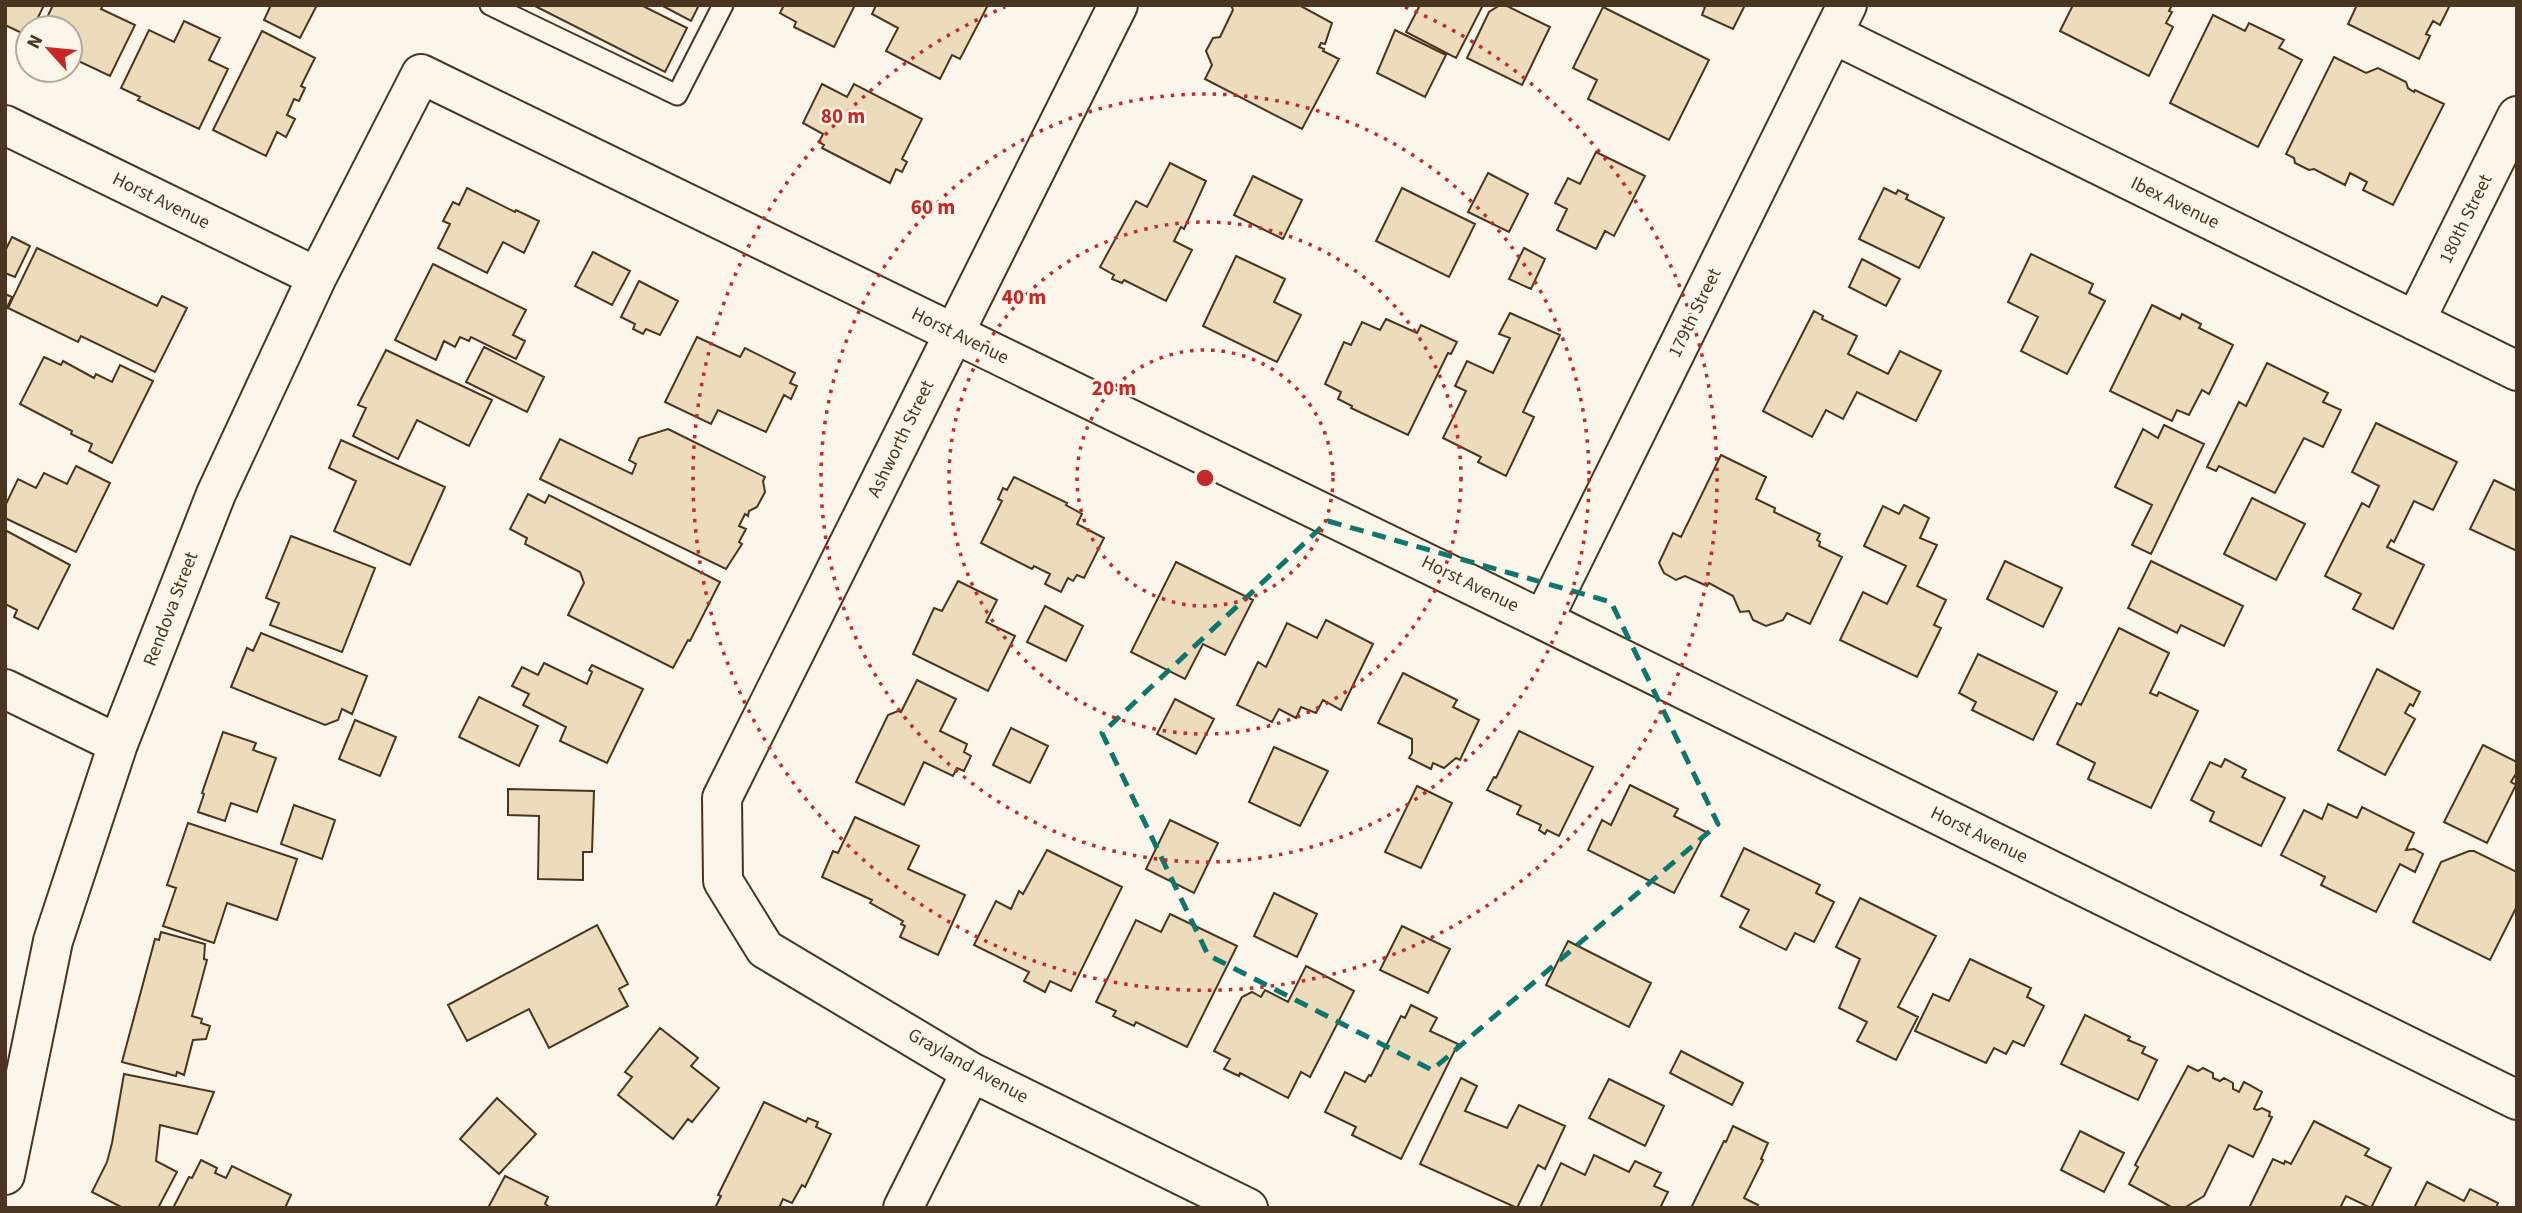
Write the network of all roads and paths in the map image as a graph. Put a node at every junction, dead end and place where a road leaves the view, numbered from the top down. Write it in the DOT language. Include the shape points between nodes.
graph roads {
  1 [pos="490,5"];
  2 [pos="723,5"];
  3 [pos="1118,5"];
  4 [pos="1840,19"];
  5 [pos="421,74"];
  6 [pos="2517,116"];
  7 [pos="5,125"];
  8 [pos="317,277"];
  9 [pos="2415,321"];
  10 [pos="954,332"];
  11 [pos="2517,371"];
  12 [pos="1543,620"];
  13 [pos="5,688"];
  14 [pos="118,744"];
  15 [pos="723,881"];
  16 [pos="971,1072"];
  17 [pos="2517,1100"];
  18 [pos="5,1175"];
  19 [pos="903,1208"];
  20 [pos="1248,1208"];
  1 -- 2 [label="lane" via="677,95"];
  3 -- 10 [label="street, Ashworth Street"];
  4 -- 9 [label="street, Ibex Avenue"];
  4 -- 12 [label="street, 179th Street"];
  5 -- 8 [label="street, Rendova Street"];
  5 -- 10 [label="street, Horst Avenue"];
  6 -- 9 [label="street, 180th Street"];
  7 -- 8 [label="street, Horst Avenue"];
  8 -- 14 [label="street, Rendova Street" via="216,494"];
  9 -- 11 [label="street, Ibex Avenue"];
  10 -- 12 [label="street, Horst Avenue"];
  10 -- 15 [label="street, Ashworth Street" via="722,798"];
  12 -- 17 [label="street, Horst Avenue"];
  13 -- 14 [label="street"];
  14 -- 18 [label="street, Rendova Street" via="53,941"];
  15 -- 16 [label="street, Grayland Avenue" via="765,949"];
  16 -- 19 [label="street"];
  16 -- 20 [label="street, Grayland Avenue"];
}
